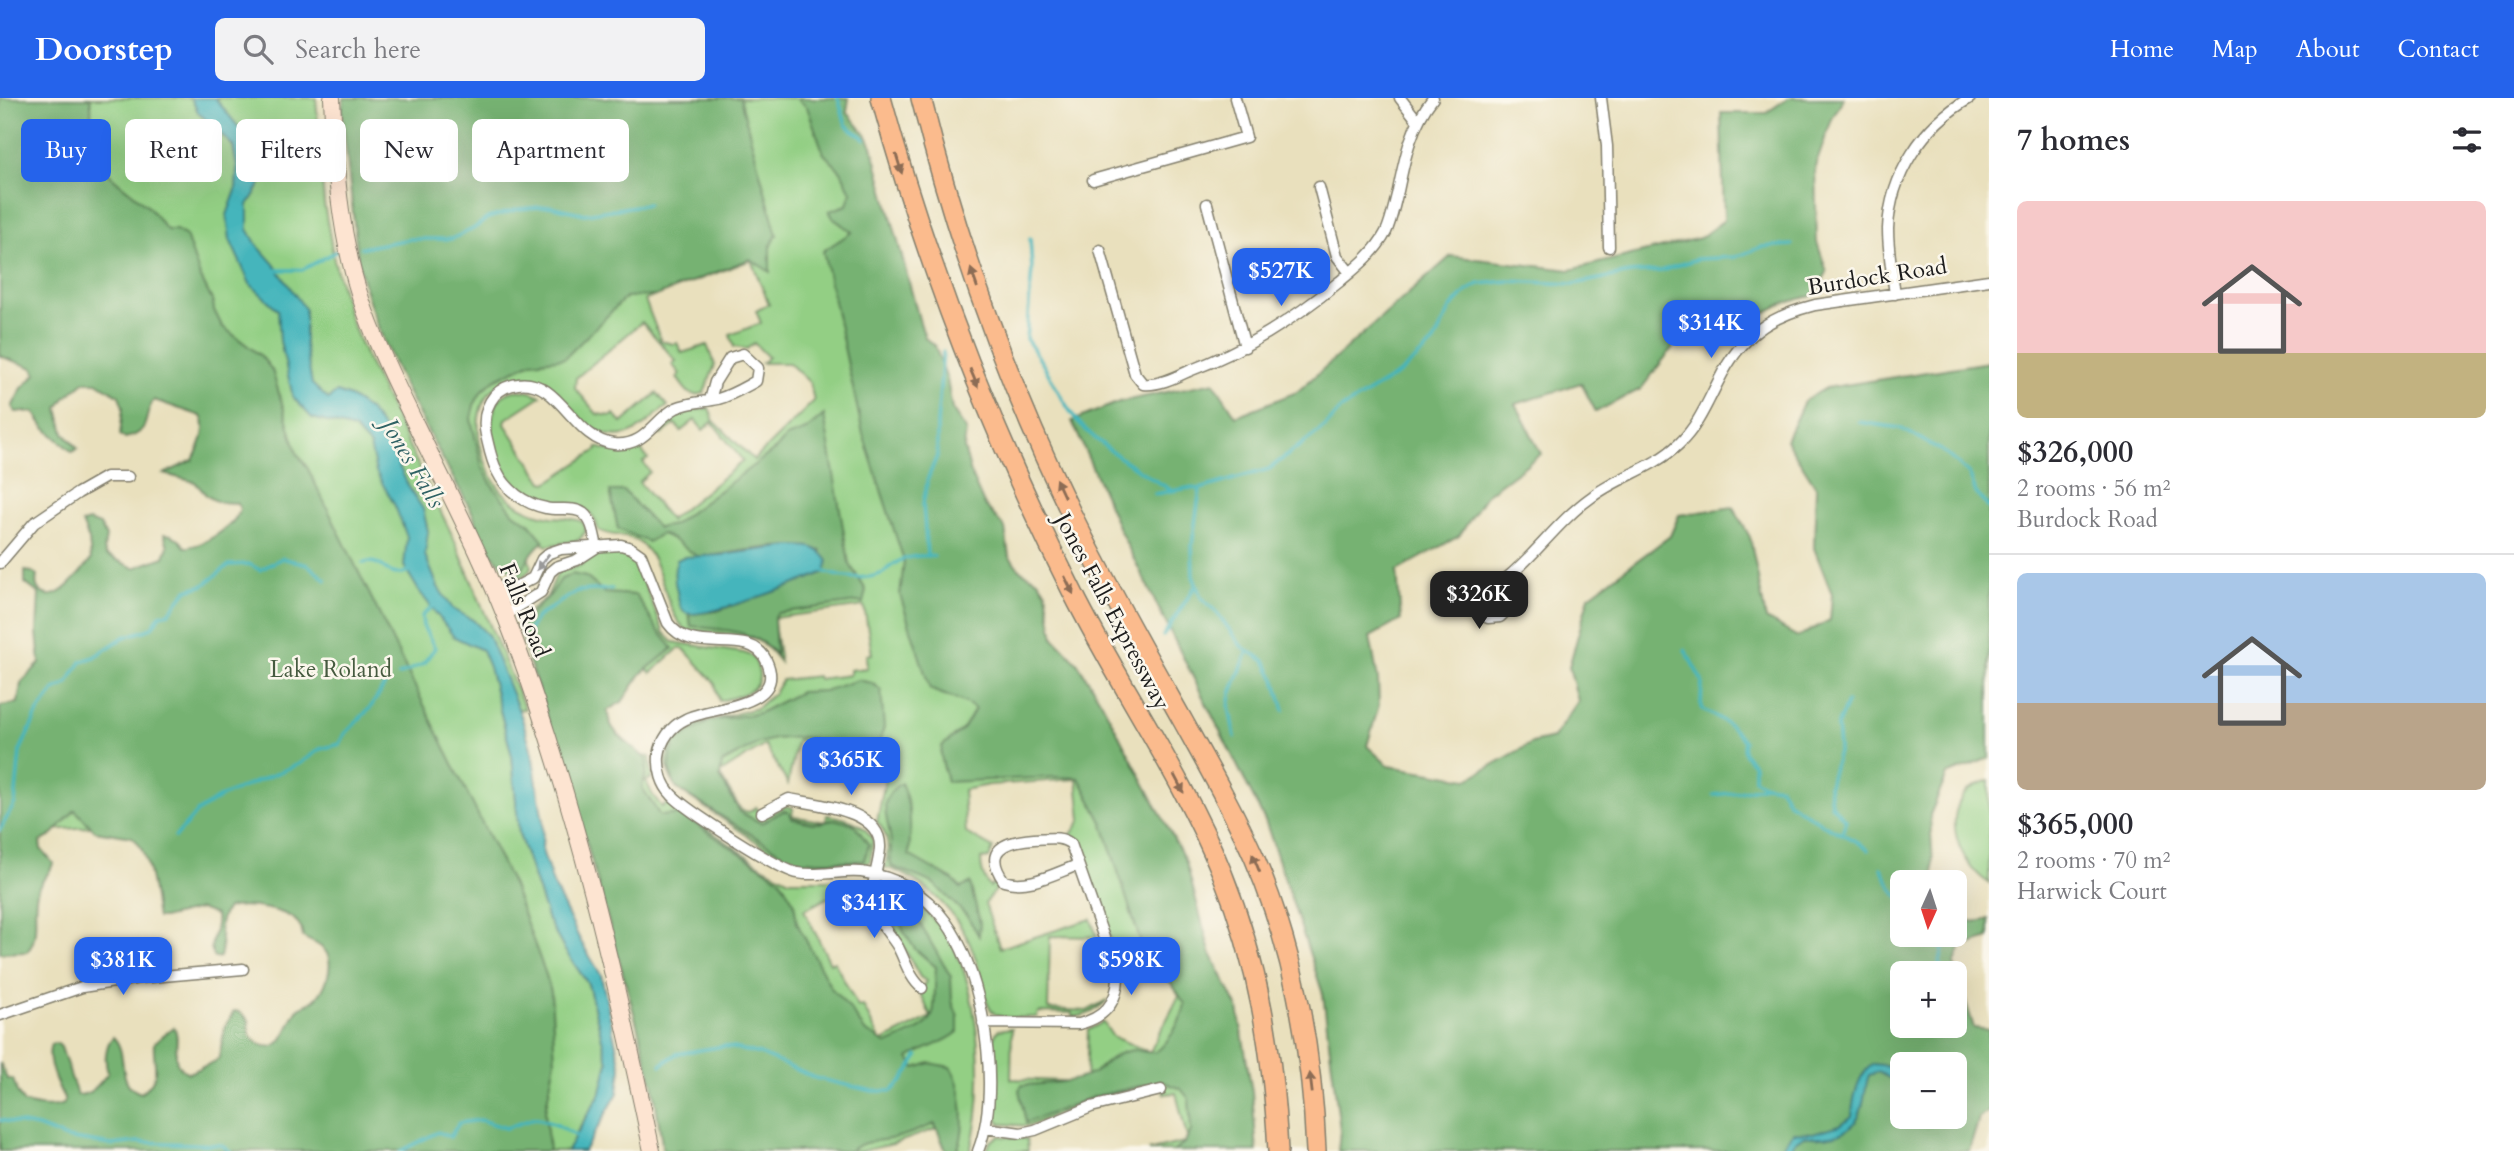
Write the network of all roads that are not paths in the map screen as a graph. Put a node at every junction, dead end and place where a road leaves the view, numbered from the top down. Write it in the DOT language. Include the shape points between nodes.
graph roads {
  1 [pos="332,98"];
  2 [pos="881,98"];
  3 [pos="921,98"];
  4 [pos="1235,98"];
  5 [pos="1400,98"];
  6 [pos="1433,98"];
  7 [pos="1601,98"];
  8 [pos="1970,98"];
  9 [pos="1417,120"];
  10 [pos="1093,180"];
  11 [pos="1319,187"];
  12 [pos="1207,204"];
  13 [pos="1609,247"];
  14 [pos="1100,250"];
  15 [pos="1350,273"];
  16 [pos="1989,280"];
  17 [pos="1895,294"];
  18 [pos="1245,347"];
  19 [pos="710,400"];
  20 [pos="128,477"];
  21 [pos="597,547"];
  22 [pos="0,563"];
  23 [pos="1508,577"];
  24 [pos="497,597"];
  25 [pos="505,615"];
  26 [pos="762,813"];
  27 [pos="1078,865"];
  28 [pos="876,875"];
  29 [pos="243,969"];
  30 [pos="922,988"];
  31 [pos="0,1015"];
  32 [pos="983,1023"];
  33 [pos="1161,1090"];
  34 [pos="985,1128"];
  35 [pos="652,1151"];
  36 [pos="978,1151"];
  37 [pos="1278,1151"];
  38 [pos="1316,1151"];
  1 -- 24 [label="main road, Falls Road" via="340,202 360,297"];
  2 -- 37 [label="highway, Jones Falls Expressway, one-way" via="927,251 1013,469 1073,594 1222,872 1258,988 1269,1043"];
  38 -- 3 [label="highway, Jones Falls Expressway, one-way" via="1295,980 1255,859 1105,579 1045,456 970,268"];
  4 -- 10 [label="street" via="1246,137"];
  5 -- 9 [label="street"];
  6 -- 9 [label="street"];
  7 -- 13 [label="street"];
  8 -- 17 [label="street" via="1929,130 1909,158 1896,188 1888,227"];
  9 -- 15 [label="street" via="1386,232"];
  11 -- 15 [label="street" via="1337,256"];
  12 -- 18 [label="street"];
  14 -- 18 [label="street" via="1135,373 1143,384 1173,378"];
  15 -- 18 [label="street" via="1290,321"];
  16 -- 17 [label="street, Burdock Road"];
  17 -- 23 [label="street, Burdock Road" via="1815,305 1764,324 1728,362 1703,414 1678,445 1593,495"];
  19 -- 19 [label="street" via="756,381 758,368 743,354 730,358"];
  19 -- 21 [label="street" via="678,407 644,436 612,444 586,432 540,387 514,384 496,394 485,412 484,424 499,476 530,502 582,512 591,522"];
  20 -- 22 [label="street" via="106,477 78,493 34,523"];
  21 -- 24 [label="street, one-way" via="549,553 533,578"];
  21 -- 25 [label="street" via="556,567 541,592"];
  21 -- 28 [label="street" via="621,545 640,555 674,632 692,640 747,645 763,656 769,669 768,684 758,697 688,717 671,730 659,757 661,778 670,794 789,871"];
  24 -- 25 [label="main road, Falls Road"];
  25 -- 35 [label="main road, Falls Road" via="568,806 617,990"];
  26 -- 28 [label="street" via="789,799 865,819 880,841"];
  27 -- 27 [label="street" via="1071,844 1060,838 1009,842 997,852 995,863 1004,881 1013,884"];
  27 -- 32 [label="street" via="1118,978 1111,1006 1079,1024"];
  28 -- 30 [label="street" via="874,909"];
  28 -- 32 [label="street" via="903,884 947,922 973,973"];
  29 -- 31 [label="street" via="82,987"];
  32 -- 34 [label="street" via="988,1070"];
  33 -- 34 [label="street" via="1091,1107 1035,1130"];
  34 -- 36 [label="street"];
}
